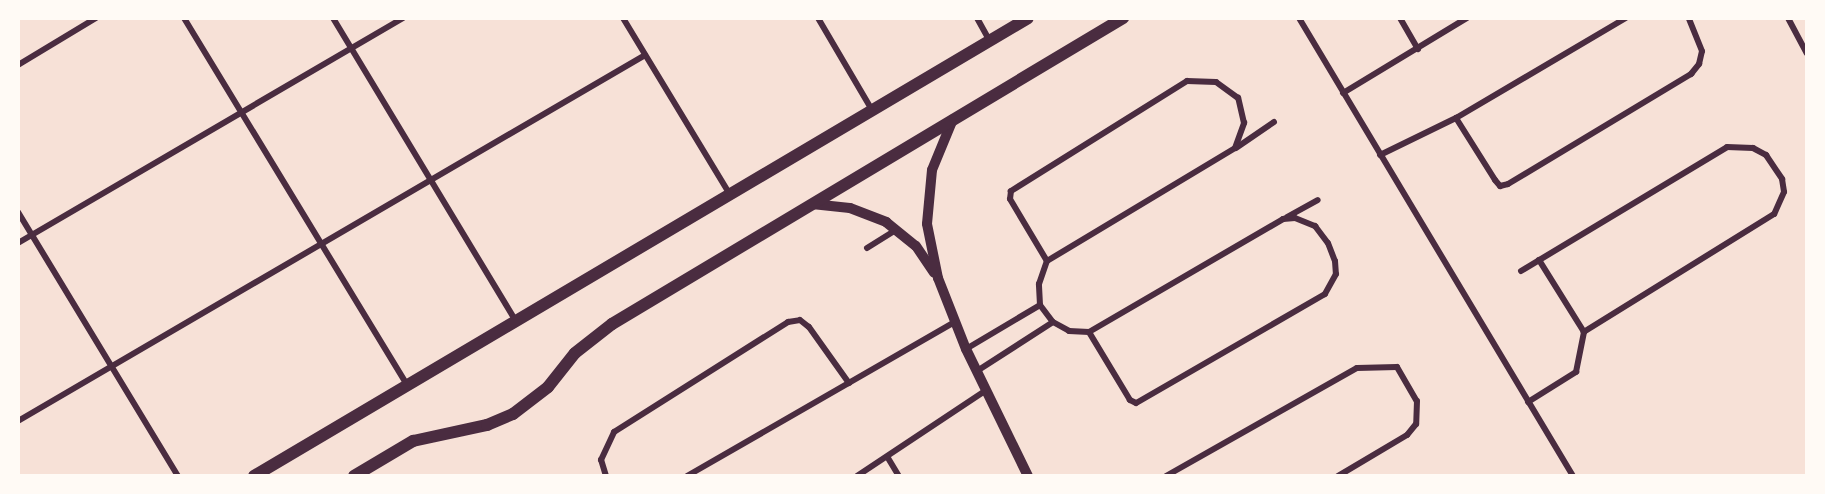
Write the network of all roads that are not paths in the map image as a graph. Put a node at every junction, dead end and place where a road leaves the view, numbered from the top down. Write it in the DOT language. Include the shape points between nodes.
graph roads {
  1 [pos="96,18"];
  2 [pos="184,18"];
  3 [pos="333,18"];
  4 [pos="403,18"];
  5 [pos="623,18"];
  6 [pos="818,18"];
  7 [pos="977,18"];
  8 [pos="1028,18"];
  9 [pos="1123,18"];
  10 [pos="1299,18"];
  11 [pos="1400,18"];
  12 [pos="1467,18"];
  13 [pos="1626,18"];
  14 [pos="1689,18"];
  15 [pos="1788,18"];
  16 [pos="990,40"];
  17 [pos="351,49"];
  18 [pos="1418,49"];
  19 [pos="1807,53"];
  20 [pos="645,55"];
  21 [pos="18,65"];
  22 [pos="1343,93"];
  23 [pos="872,111"];
  24 [pos="242,113"];
  25 [pos="1456,118"];
  26 [pos="953,119"];
  27 [pos="1274,122"];
  28 [pos="1235,148"];
  29 [pos="1380,155"];
  30 [pos="430,179"];
  31 [pos="730,195"];
  32 [pos="1318,200"];
  33 [pos="812,204"];
  34 [pos="18,212"];
  35 [pos="1283,219"];
  36 [pos="896,230"];
  37 [pos="32,234"];
  38 [pos="18,243"];
  39 [pos="322,244"];
  40 [pos="867,248"];
  41 [pos="1539,260"];
  42 [pos="1047,261"];
  43 [pos="1521,271"];
  44 [pos="938,278"];
  45 [pos="1041,305"];
  46 [pos="516,321"];
  47 [pos="955,322"];
  48 [pos="1053,322"];
  49 [pos="1089,332"];
  50 [pos="1584,332"];
  51 [pos="966,349"];
  52 [pos="112,365"];
  53 [pos="977,371"];
  54 [pos="849,383"];
  55 [pos="408,387"];
  56 [pos="985,391"];
  57 [pos="1528,402"];
  58 [pos="18,421"];
  59 [pos="888,458"];
  60 [pos="1175,474"];
  61 [pos="178,476"];
  62 [pos="254,476"];
  63 [pos="354,476"];
  64 [pos="606,476"];
  65 [pos="687,476"];
  66 [pos="857,476"];
  67 [pos="899,476"];
  68 [pos="1028,476"];
  69 [pos="1166,476"];
  70 [pos="1338,476"];
  71 [pos="1573,476"];
  1 -- 21 [label="street"];
  2 -- 24 [label="street"];
  3 -- 17 [label="street"];
  4 -- 17 [label="street"];
  5 -- 20 [label="street"];
  6 -- 23 [label="street"];
  7 -- 16 [label="street"];
  8 -- 16 [label="main road"];
  9 -- 26 [label="main road"];
  10 -- 22 [label="street"];
  11 -- 18 [label="street"];
  12 -- 18 [label="street"];
  13 -- 25 [label="street"];
  14 -- 25 [label="street" via="1702,51 1691,74 1508,184 1500,186 1495,180"];
  15 -- 19 [label="street"];
  16 -- 23 [label="main road"];
  17 -- 24 [label="street"];
  17 -- 30 [label="street"];
  18 -- 22 [label="street"];
  20 -- 30 [label="street"];
  20 -- 31 [label="street"];
  22 -- 29 [label="street"];
  23 -- 31 [label="main road"];
  24 -- 37 [label="street"];
  24 -- 39 [label="street"];
  25 -- 29 [label="street"];
  26 -- 33 [label="main road"];
  26 -- 44 [label="street" via="932,170 927,224"];
  27 -- 28 [label="street"];
  28 -- 42 [label="street"];
  28 -- 42 [label="street" via="1244,123 1238,98 1216,82 1187,81 1011,191 1010,198"];
  29 -- 57 [label="street"];
  30 -- 39 [label="street"];
  30 -- 46 [label="street"];
  31 -- 46 [label="main road"];
  32 -- 35 [label="street"];
  33 -- 36 [label="street" via="850,207"];
  33 -- 63 [label="main road" via="612,324 575,353 548,387 513,414 487,425 413,441"];
  34 -- 37 [label="street"];
  35 -- 49 [label="street"];
  35 -- 49 [label="street" via="1307,222 1328,243 1336,274 1325,294 1142,402 1130,400"];
  36 -- 40 [label="street"];
  36 -- 44 [label="street" via="916,246"];
  37 -- 38 [label="street"];
  37 -- 52 [label="street"];
  39 -- 52 [label="street"];
  39 -- 55 [label="street"];
  41 -- 43 [label="street"];
  41 -- 50 [label="street"];
  41 -- 50 [label="street" via="1727,147 1753,148 1766,155 1774,166 1784,192 1774,214"];
  42 -- 45 [label="street" via="1039,284"];
  44 -- 47 [label="street"];
  45 -- 48 [label="street"];
  45 -- 51 [label="street"];
  46 -- 55 [label="main road"];
  47 -- 51 [label="street"];
  47 -- 54 [label="street"];
  48 -- 49 [label="street" via="1069,331"];
  48 -- 53 [label="street"];
  50 -- 57 [label="street" via="1576,372"];
  51 -- 53 [label="street"];
  52 -- 58 [label="street"];
  52 -- 61 [label="street"];
  53 -- 56 [label="street"];
  54 -- 64 [label="street" via="800,320 788,322 614,432 601,460"];
  54 -- 65 [label="street"];
  55 -- 62 [label="main road"];
  56 -- 59 [label="street"];
  56 -- 68 [label="street"];
  57 -- 71 [label="street"];
  59 -- 66 [label="street"];
  59 -- 67 [label="street"];
  60 -- 69 [label="street"];
  60 -- 70 [label="street" via="1357,368 1397,366 1410,382 1419,408 1416,424 1407,435"];
}
